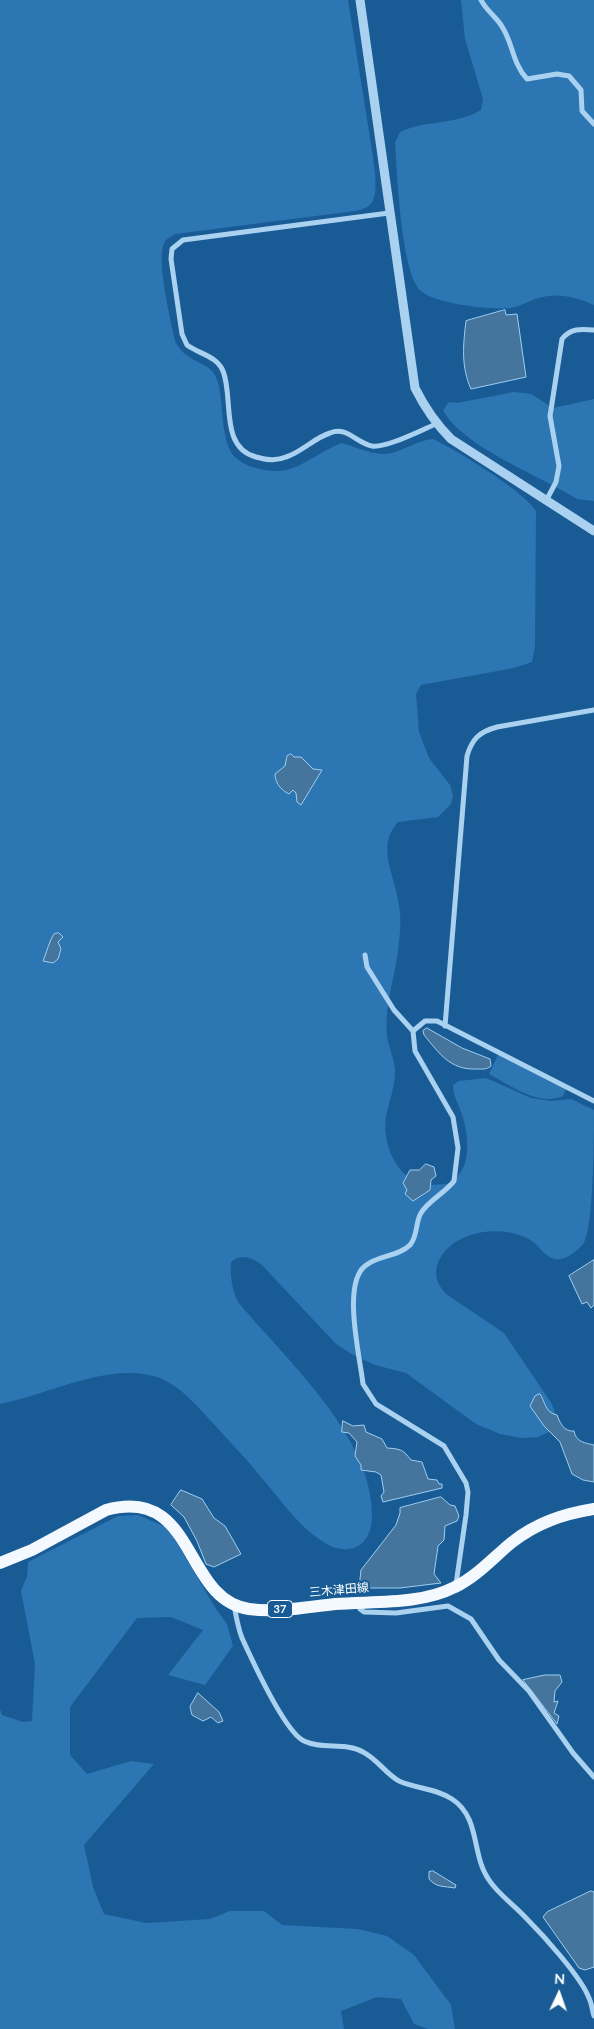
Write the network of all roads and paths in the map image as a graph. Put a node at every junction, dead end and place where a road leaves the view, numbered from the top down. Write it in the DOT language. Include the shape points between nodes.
graph roads {
  1 [pos="360,0"];
  2 [pos="481,0"];
  3 [pos="594,124"];
  4 [pos="390,213"];
  5 [pos="594,330"];
  6 [pos="436,424"];
  7 [pos="547,499"];
  8 [pos="594,532"];
  9 [pos="594,710"];
  10 [pos="365,955"];
  11 [pos="445,1026"];
  12 [pos="413,1031"];
  13 [pos="594,1101"];
  14 [pos="594,1509"];
  15 [pos="0,1564"];
  16 [pos="455,1587"];
  17 [pos="358,1602"];
  18 [pos="234,1605"];
  19 [pos="594,1777"];
  20 [pos="594,2016"];
  1 -- 4 [label="street"];
  2 -- 3 [label="street" via="486,10 501,24 516,65 527,78 557,74 569,76 581,90 582,112"];
  4 -- 6 [label="street" via="415,388"];
  4 -- 6 [label="street" via="184,240 172,249 171,259 182,334 187,345 214,358 224,372 234,438 249,455 275,460 287,457 330,433 341,431 370,446 381,446"];
  5 -- 7 [label="street" via="567,332 562,339 550,416 559,466 556,482"];
  6 -- 7 [label="street" via="451,439"];
  7 -- 8 [label="street"];
  9 -- 11 [label="street" via="496,727 483,731 470,746"];
  10 -- 12 [label="street" via="367,967 394,1010"];
  11 -- 12 [label="street" via="437,1021 425,1021"];
  11 -- 13 [label="street"];
  12 -- 16 [label="street" via="415,1051 454,1117 458,1148 456,1175 448,1189 421,1212 411,1243 402,1252 367,1264 359,1271 354,1308 363,1384 368,1395 376,1404 444,1446 466,1483 466,1515"];
  14 -- 16 [label="main road, 三木津田線 / 37" via="547,1521 528,1530"];
  15 -- 18 [label="main road, 三木津田線 / 37" via="106,1510 138,1508 162,1518 175,1529 211,1588"];
  16 -- 17 [label="main road, 三木津田線 / 37" via="423,1597"];
  17 -- 18 [label="main road, 三木津田線 / 37" via="257,1610"];
  17 -- 19 [label="street" via="364,1612 396,1613 448,1606 470,1619"];
  18 -- 20 [label="street" via="242,1639 293,1732 312,1745 362,1751 397,1780 440,1792 454,1800 473,1826 488,1879 578,1979 589,1997"];
}
